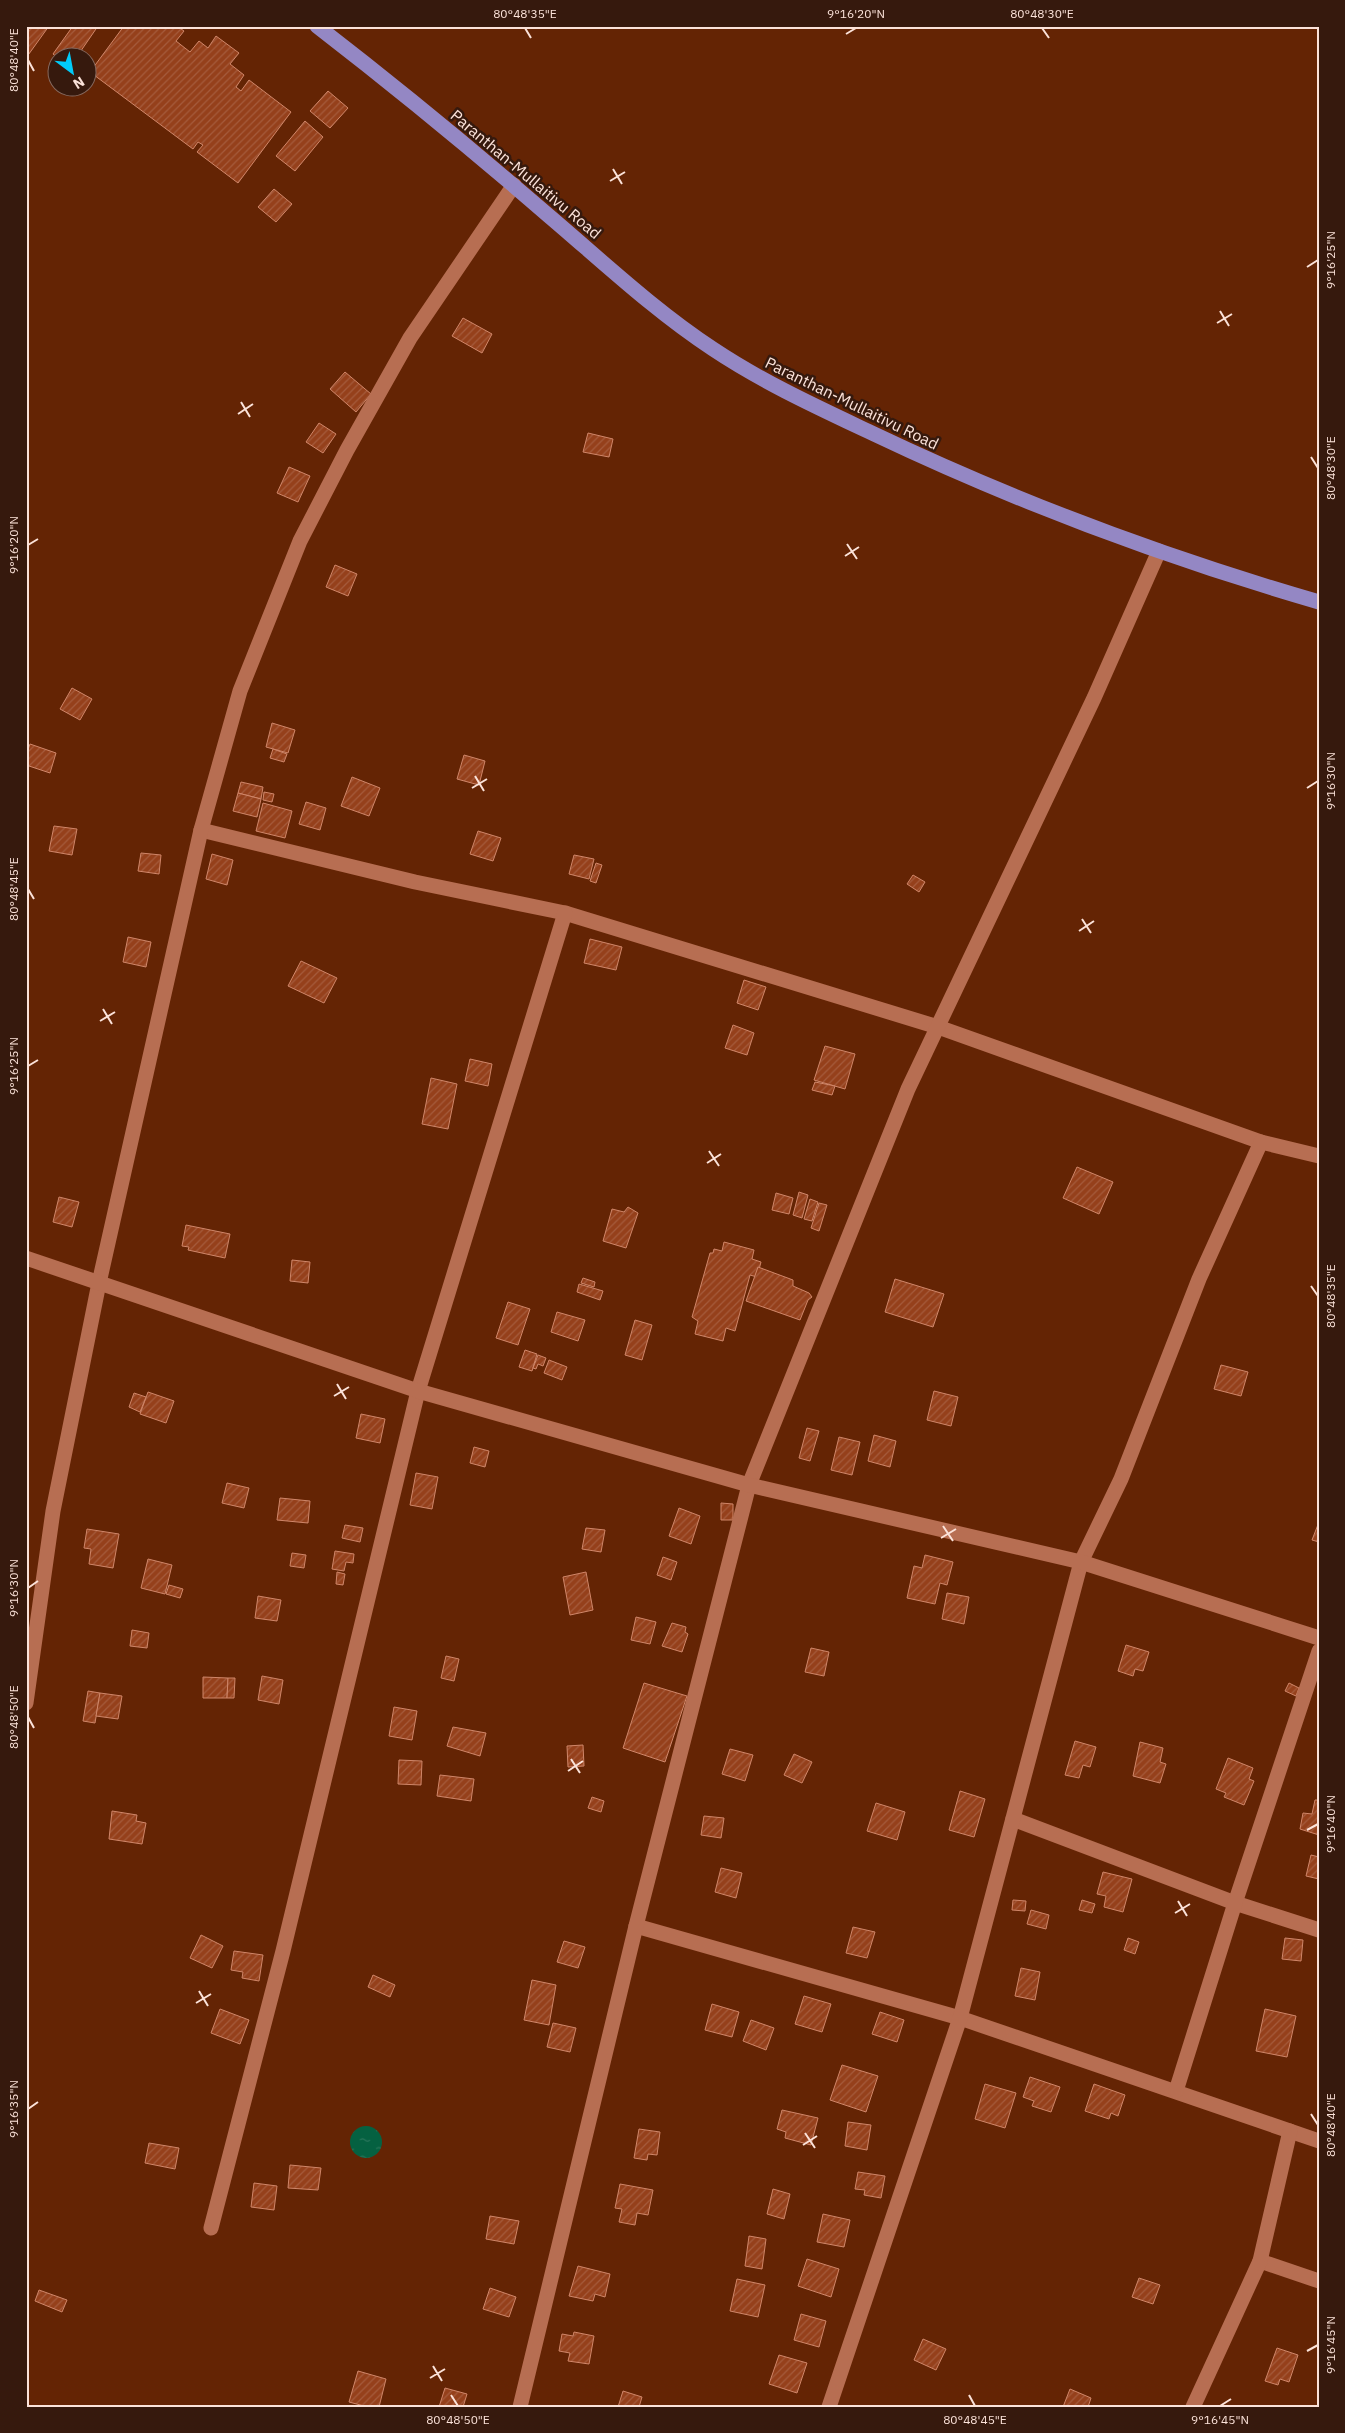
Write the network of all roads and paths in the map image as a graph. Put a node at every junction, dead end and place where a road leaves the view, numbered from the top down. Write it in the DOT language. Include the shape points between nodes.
graph roads {
  1 [pos="317,26"];
  2 [pos="514,185"];
  3 [pos="1159,551"];
  4 [pos="1319,602"];
  5 [pos="201,830"];
  6 [pos="565,913"];
  7 [pos="938,1027"];
  8 [pos="1261,1142"];
  9 [pos="1319,1156"];
  10 [pos="26,1258"];
  11 [pos="99,1283"];
  12 [pos="418,1392"];
  13 [pos="749,1485"];
  14 [pos="1081,1562"];
  15 [pos="1319,1638"];
  16 [pos="1319,1651"];
  17 [pos="26,1703"];
  18 [pos="1013,1819"];
  19 [pos="1235,1904"];
  20 [pos="636,1926"];
  21 [pos="1319,1930"];
  22 [pos="960,2018"];
  23 [pos="1176,2091"];
  24 [pos="1290,2131"];
  25 [pos="1319,2142"];
  26 [pos="211,2228"];
  27 [pos="1260,2261"];
  28 [pos="1319,2281"];
  29 [pos="520,2407"];
  30 [pos="829,2407"];
  31 [pos="1194,2407"];
  1 -- 2 [label="highway, Paranthan-Mullaitivu Road"];
  2 -- 3 [label="highway, Paranthan-Mullaitivu Road" via="669,316 712,348 782,390 932,462"];
  2 -- 5 [label="street" via="410,338 300,541 240,691"];
  3 -- 4 [label="highway, Paranthan-Mullaitivu Road"];
  3 -- 7 [label="street"];
  5 -- 6 [label="street" via="415,882"];
  5 -- 11 [label="street"];
  6 -- 7 [label="street"];
  6 -- 12 [label="street"];
  7 -- 8 [label="street"];
  7 -- 13 [label="street" via="908,1089"];
  8 -- 9 [label="street"];
  8 -- 14 [label="street" via="1199,1279 1122,1479"];
  10 -- 11 [label="street"];
  11 -- 12 [label="street"];
  11 -- 17 [label="street" via="53,1511"];
  12 -- 13 [label="street"];
  12 -- 26 [label="street" via="283,1951"];
  13 -- 14 [label="street"];
  13 -- 20 [label="street"];
  14 -- 15 [label="street"];
  14 -- 18 [label="street"];
  16 -- 19 [label="street"];
  18 -- 19 [label="street"];
  18 -- 22 [label="street"];
  19 -- 21 [label="street"];
  19 -- 23 [label="street"];
  20 -- 22 [label="street"];
  20 -- 29 [label="street"];
  22 -- 23 [label="street"];
  22 -- 30 [label="street"];
  23 -- 24 [label="street"];
  24 -- 25 [label="street"];
  24 -- 27 [label="street"];
  27 -- 28 [label="street"];
  27 -- 31 [label="street"];
}
